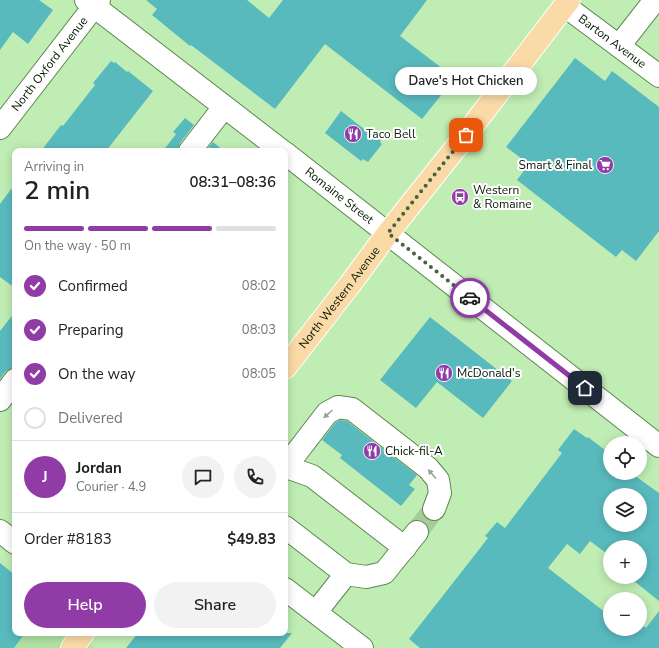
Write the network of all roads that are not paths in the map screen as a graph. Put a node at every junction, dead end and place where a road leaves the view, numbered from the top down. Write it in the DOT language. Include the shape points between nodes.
graph roads {
  1 [pos="655,0"];
  2 [pos="93,2"];
  3 [pos="567,3"];
  4 [pos="619,46"];
  5 [pos="659,76"];
  6 [pos="224,107"];
  7 [pos="0,128"];
  8 [pos="192,148"];
  9 [pos="278,148"];
  10 [pos="288,155"];
  11 [pos="388,233"];
  12 [pos="288,364"];
  13 [pos="12,384"];
  14 [pos="0,400"];
  15 [pos="659,446"];
  16 [pos="288,468"];
  17 [pos="288,469"];
  18 [pos="434,509"];
  19 [pos="288,529"];
  20 [pos="0,532"];
  21 [pos="12,542"];
  22 [pos="346,574"];
  23 [pos="288,591"];
  24 [pos="316,612"];
  25 [pos="82,636"];
  26 [pos="352,645"];
  27 [pos="72,648"];
  1 -- 4 [label="street"];
  2 -- 6 [label="street"];
  2 -- 7 [label="street, North Oxford Avenue"];
  3 -- 4 [label="street, Barton Avenue"];
  3 -- 11 [label="main road, North Western Avenue"];
  4 -- 5 [label="street, Barton Avenue"];
  6 -- 8 [label="street"];
  6 -- 9 [label="street"];
  10 -- 11 [label="street, Romaine Street"];
  11 -- 12 [label="main road, North Western Avenue"];
  11 -- 15 [label="street, Romaine Street"];
  13 -- 14 [label="street"];
  18 -- 16 [label="street, one-way" via="440,493 438,480 428,468 352,409 338,406 327,413"];
  17 -- 22 [label="street" via="312,476 411,540 384,574 366,577"];
  19 -- 22 [label="street"];
  20 -- 21 [label="street"];
  22 -- 24 [label="street"];
  23 -- 24 [label="street"];
  24 -- 26 [label="street"];
  25 -- 27 [label="main road"];
}
